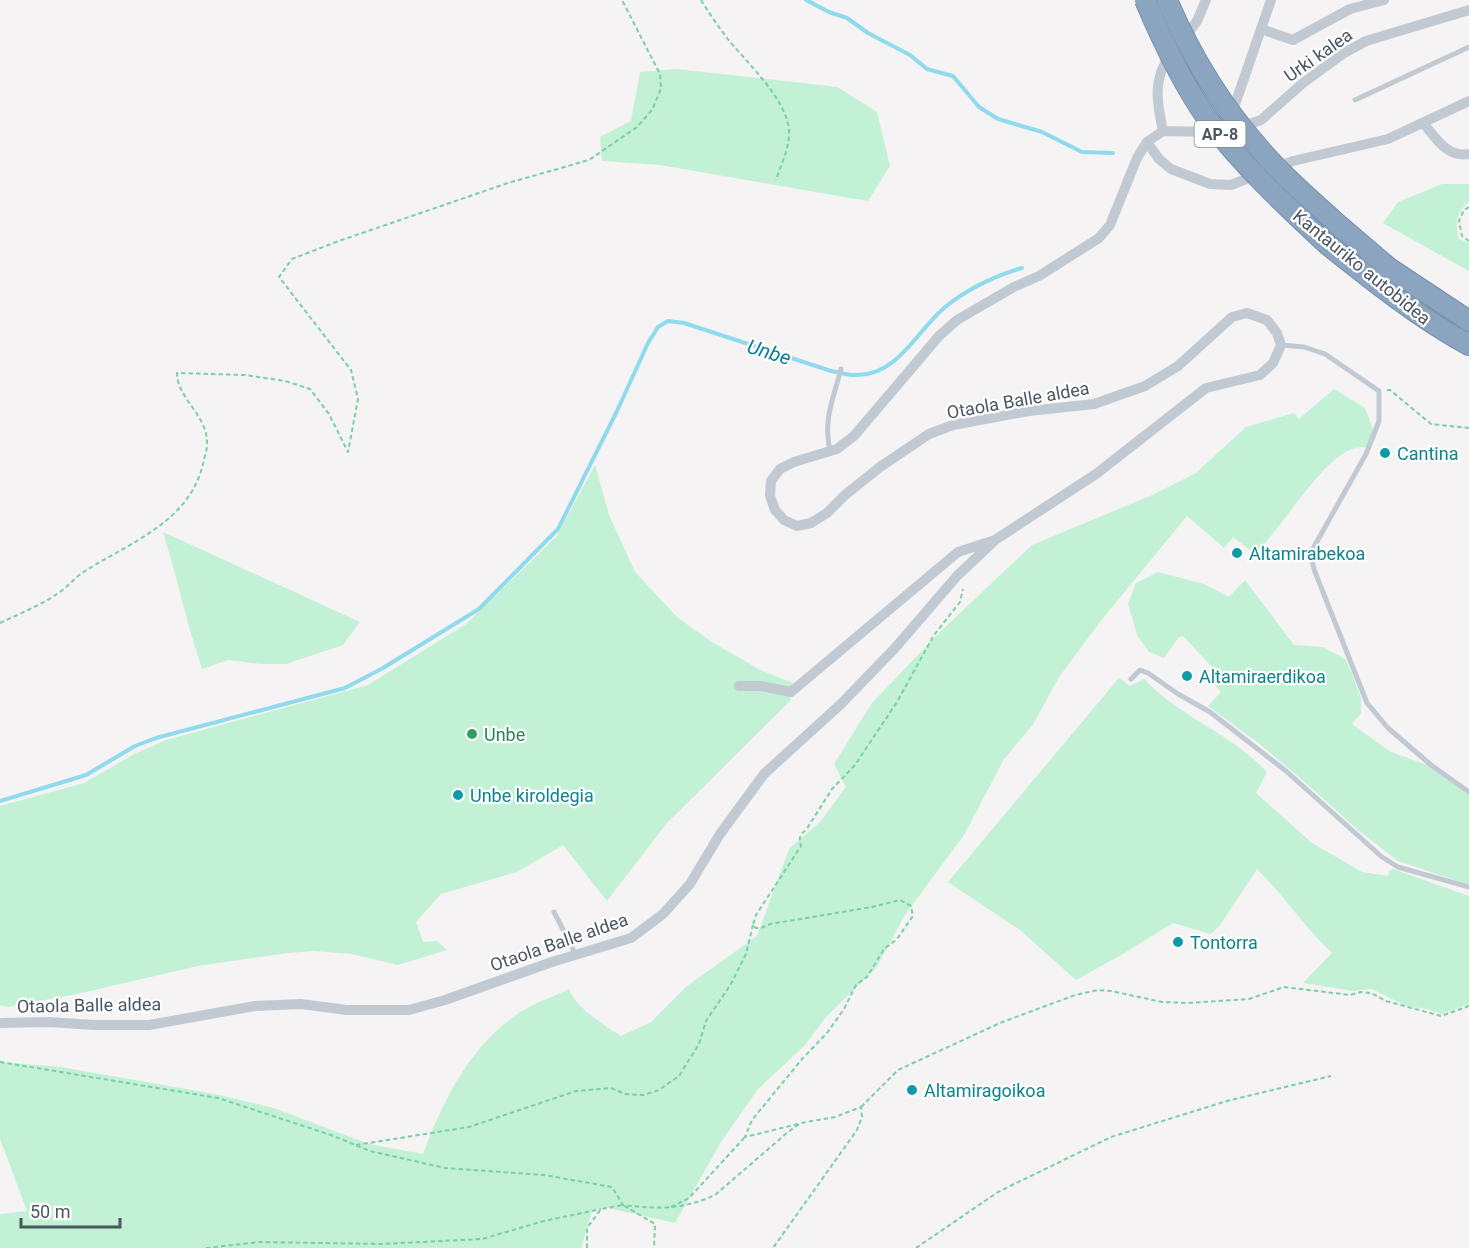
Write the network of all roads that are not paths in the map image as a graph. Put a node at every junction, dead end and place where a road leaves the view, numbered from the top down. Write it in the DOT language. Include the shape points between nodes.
graph roads {
  1 [pos="1145,0"];
  2 [pos="1167,0"];
  3 [pos="1206,0"];
  4 [pos="1271,0"];
  5 [pos="1384,0"];
  6 [pos="1469,10"];
  7 [pos="1261,29"];
  8 [pos="1469,47"];
  9 [pos="1355,100"];
  10 [pos="1469,101"];
  11 [pos="1229,124"];
  12 [pos="1424,124"];
  13 [pos="1163,130"];
  14 [pos="1147,142"];
  15 [pos="1469,154"];
  16 [pos="1469,321"];
  17 [pos="1281,345"];
  18 [pos="1469,345"];
  19 [pos="841,369"];
  20 [pos="830,451"];
  21 [pos="996,540"];
  22 [pos="1131,679"];
  23 [pos="739,686"];
  24 [pos="1469,792"];
  25 [pos="1469,887"];
  26 [pos="554,912"];
  27 [pos="576,955"];
  28 [pos="0,1023"];
  1 -- 18 [label="highway, Kantauriko autobidea / AP-8, bridge" via="1206,116 1246,165 1328,245 1438,328"];
  2 -- 16 [label="highway, Kantauriko autobidea / AP-8, bridge" via="1192,53 1258,148 1297,188 1389,268"];
  3 -- 13 [label="street" via="1197,21 1163,64 1156,99"];
  4 -- 7 [label="street"];
  5 -- 7 [label="street" via="1350,9 1293,40"];
  6 -- 11 [label="street, Urki kalea" via="1366,41 1344,52 1261,120 1241,127"];
  7 -- 11 [label="street"];
  8 -- 9 [label="lane"];
  10 -- 12 [label="street"];
  11 -- 13 [label="street, Urki kalea" via="1211,132"];
  12 -- 14 [label="street" via="1388,139 1293,161 1231,185 1210,184 1170,169"];
  12 -- 15 [label="street" via="1445,150"];
  13 -- 14 [label="street"];
  14 -- 20 [label="street, Otaola Balle aldea" via="1110,225 1099,238 957,320 854,436"];
  17 -- 20 [label="street, Otaola Balle aldea" via="1267,320 1247,313 1232,317 1178,366 1145,386 1094,404 1029,411 945,428 880,467 811,523 797,526 783,520 770,496 771,481 780,469"];
  17 -- 21 [label="street, Otaola Balle aldea" via="1273,363 1260,375 1206,388 1096,474"];
  17 -- 24 [label="lane" via="1325,354 1379,391 1379,421 1366,454 1310,554 1367,703 1388,728"];
  19 -- 20 [label="lane" via="826,419"];
  21 -- 23 [label="street, Otaola Balle aldea" via="958,552 791,692"];
  21 -- 27 [label="street, Otaola Balle aldea" via="957,576 841,704 764,774 720,834 690,884 663,914 631,938"];
  22 -- 25 [label="lane" via="1140,670 1148,673 1210,712 1307,788 1398,867"];
  26 -- 27 [label="lane"];
  27 -- 28 [label="street, Otaola Balle aldea" via="409,1010 347,1010 301,1004 255,1006 149,1025"];
}
